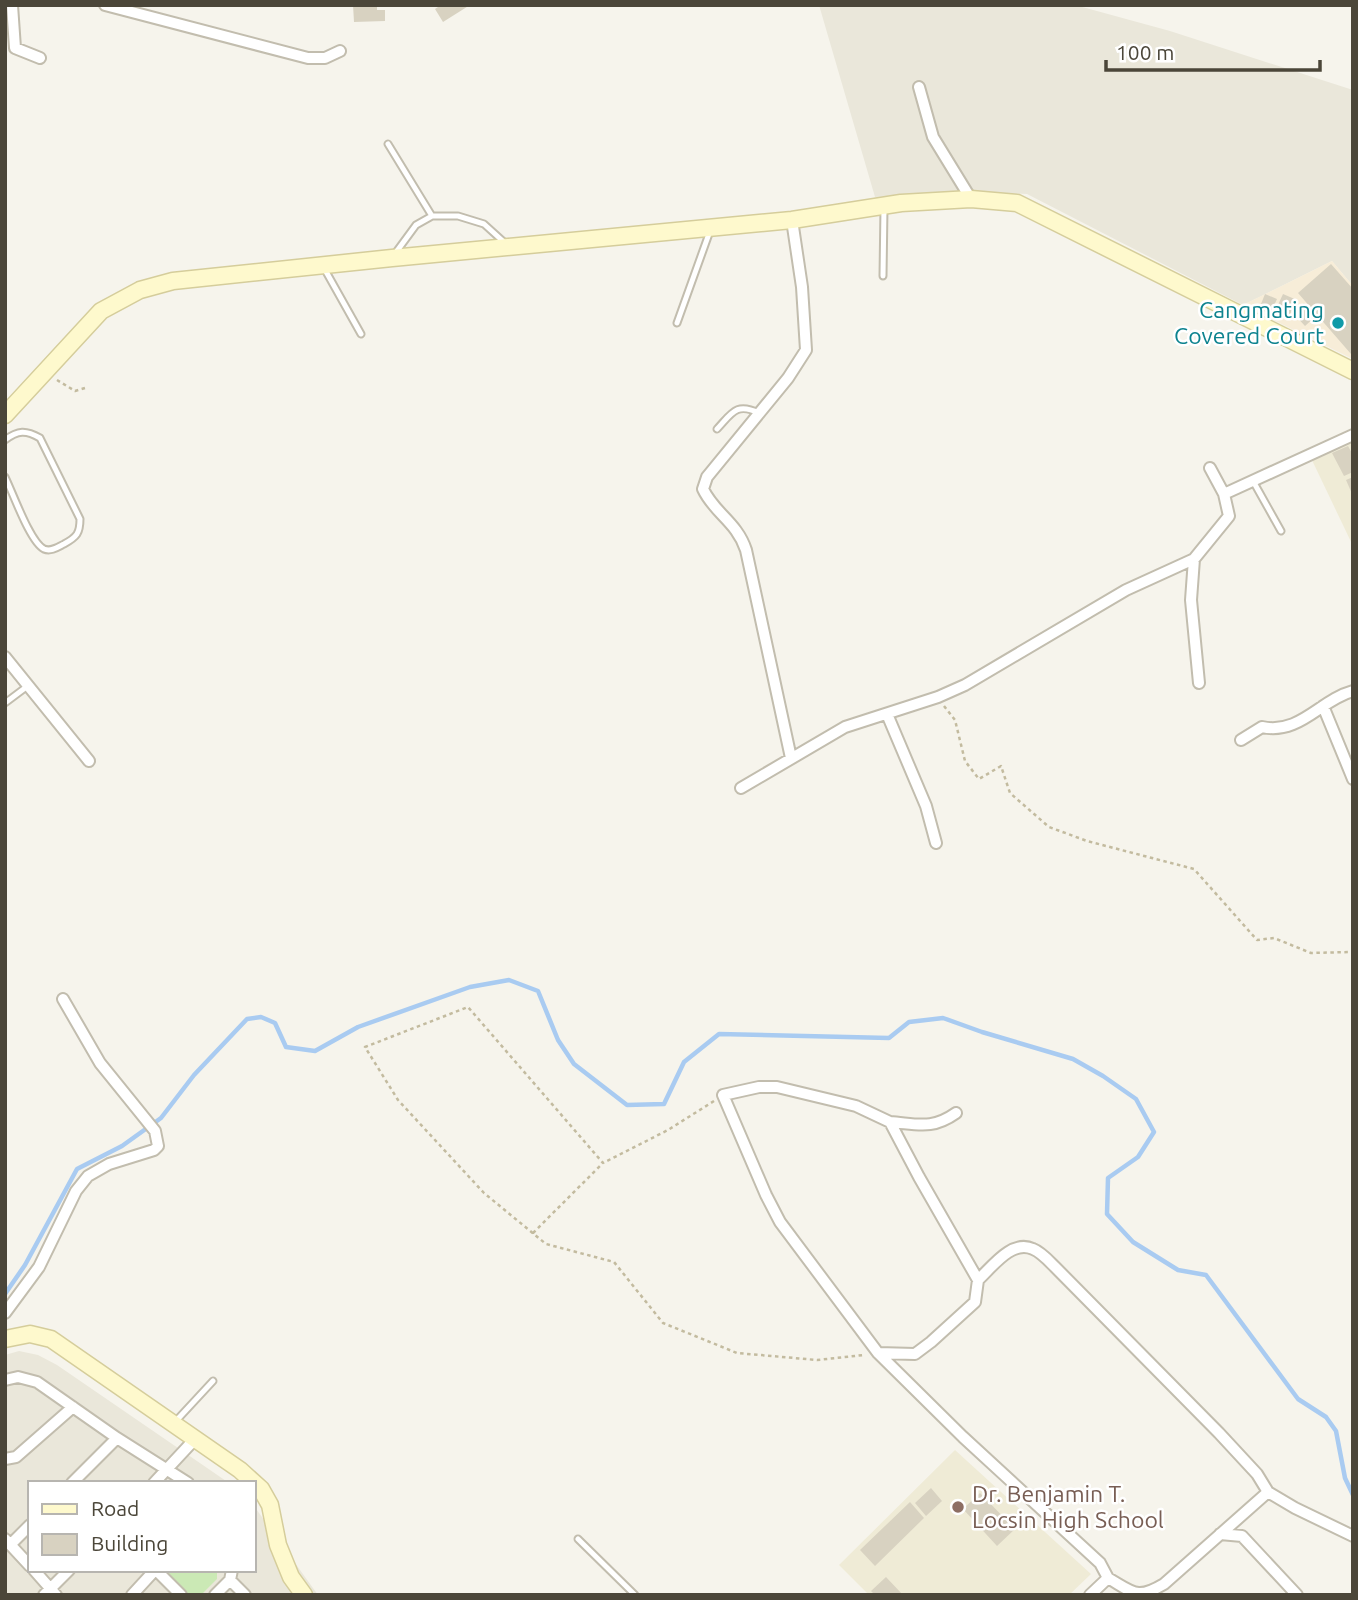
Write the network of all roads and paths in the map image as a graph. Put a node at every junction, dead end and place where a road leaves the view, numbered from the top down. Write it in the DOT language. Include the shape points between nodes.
graph roads {
  1 [pos="12,5"];
  2 [pos="105,5"];
  3 [pos="340,51"];
  4 [pos="40,58"];
  5 [pos="919,87"];
  6 [pos="387,144"];
  7 [pos="971,199"];
  8 [pos="884,205"];
  9 [pos="432,216"];
  10 [pos="792,220"];
  11 [pos="711,228"];
  12 [pos="509,247"];
  13 [pos="392,258"];
  14 [pos="322,265"];
  15 [pos="883,276"];
  16 [pos="677,323"];
  17 [pos="361,334"];
  18 [pos="1353,370"];
  19 [pos="46,371"];
  20 [pos="85,388"];
  21 [pos="759,413"];
  22 [pos="5,417"];
  23 [pos="717,429"];
  24 [pos="15,433"];
  25 [pos="1353,435"];
  26 [pos="5,440"];
  27 [pos="1210,468"];
  28 [pos="5,477"];
  29 [pos="1253,481"];
  30 [pos="1224,494"];
  31 [pos="1281,531"];
  32 [pos="1194,559"];
  33 [pos="5,657"];
  34 [pos="1199,683"];
  35 [pos="29,685"];
  36 [pos="1353,691"];
  37 [pos="938,697"];
  38 [pos="5,703"];
  39 [pos="1322,706"];
  40 [pos="887,714"];
  41 [pos="1241,740"];
  42 [pos="791,758"];
  43 [pos="89,761"];
  44 [pos="1353,779"];
  45 [pos="741,788"];
  46 [pos="936,844"];
  47 [pos="1353,952"];
  48 [pos="63,999"];
  49 [pos="723,1095"];
  50 [pos="956,1113"];
  51 [pos="890,1122"];
  52 [pos="603,1163"];
  53 [pos="533,1233"];
  54 [pos="978,1280"];
  55 [pos="5,1313"];
  56 [pos="5,1339"];
  57 [pos="878,1353"];
  58 [pos="5,1380"];
  59 [pos="213,1381"];
  60 [pos="72,1407"];
  61 [pos="173,1424"];
  62 [pos="117,1438"];
  63 [pos="194,1440"];
  64 [pos="5,1459"];
  65 [pos="167,1469"];
  66 [pos="74,1481"];
  67 [pos="156,1481"];
  68 [pos="185,1481"];
  69 [pos="252,1481"];
  70 [pos="256,1484"];
  71 [pos="1268,1492"];
  72 [pos="28,1526"];
  73 [pos="1220,1534"];
  74 [pos="1353,1536"];
  75 [pos="578,1539"];
  76 [pos="8,1541"];
  77 [pos="28,1564"];
  78 [pos="35,1572"];
  79 [pos="67,1572"];
  80 [pos="154,1572"];
  81 [pos="158,1572"];
  82 [pos="231,1575"];
  83 [pos="1108,1578"];
  84 [pos="50,1593"];
  85 [pos="132,1595"];
  86 [pos="181,1595"];
  87 [pos="215,1595"];
  88 [pos="245,1595"];
  89 [pos="304,1595"];
  90 [pos="635,1595"];
  91 [pos="1090,1595"];
  92 [pos="1297,1595"];
  1 -- 4 [label="street" via="15,48"];
  2 -- 3 [label="street" via="308,58 325,58"];
  5 -- 7 [label="street" via="933,137"];
  6 -- 9 [label="lane"];
  7 -- 8 [label="street"];
  7 -- 18 [label="street" via="1017,203"];
  8 -- 10 [label="street"];
  8 -- 15 [label="lane"];
  9 -- 12 [label="lane" via="458,216 484,224"];
  9 -- 13 [label="lane" via="416,225"];
  10 -- 11 [label="street"];
  10 -- 21 [label="street" via="806,350"];
  11 -- 12 [label="street"];
  11 -- 16 [label="lane"];
  12 -- 13 [label="street"];
  13 -- 14 [label="street"];
  14 -- 17 [label="lane"];
  14 -- 19 [label="street" via="173,281 140,290 101,311"];
  19 -- 20 [label="path" via="75,391"];
  19 -- 22 [label="street"];
  21 -- 23 [label="lane" via="736,409"];
  21 -- 42 [label="street" via="706,477 703,489 737,529 746,550"];
  22 -- 24 [label="lane"];
  24 -- 26 [label="lane"];
  24 -- 28 [label="lane" via="29,432 40,438 80,519 74,538 51,550 42,548"];
  25 -- 29 [label="street"];
  27 -- 30 [label="street"];
  29 -- 30 [label="street"];
  29 -- 31 [label="lane"];
  30 -- 32 [label="street" via="1229,516"];
  32 -- 34 [label="street" via="1191,600"];
  32 -- 37 [label="street" via="1126,590"];
  33 -- 35 [label="street"];
  35 -- 38 [label="lane"];
  35 -- 43 [label="street"];
  36 -- 39 [label="street"];
  37 -- 40 [label="street"];
  37 -- 47 [label="path" via="955,720 965,761 979,779 1001,766 1010,793 1049,827 1194,869 1256,940 1274,938 1311,953"];
  39 -- 41 [label="street" via="1297,723 1262,727"];
  39 -- 44 [label="street"];
  40 -- 42 [label="street" via="845,727"];
  40 -- 46 [label="street" via="926,806"];
  42 -- 45 [label="street"];
  48 -- 55 [label="street" via="100,1063 155,1131 159,1146 88,1176 39,1267"];
  49 -- 51 [label="street" via="777,1087 856,1106"];
  49 -- 52 [label="path"];
  49 -- 57 [label="street" via="780,1222"];
  50 -- 51 [label="street" via="933,1125"];
  51 -- 54 [label="street"];
  52 -- 53 [label="path"];
  52 -- 53 [label="path" via="468,1007 365,1047 398,1100 484,1193"];
  53 -- 57 [label="path" via="546,1244 614,1262 663,1324 737,1353 817,1360"];
  54 -- 57 [label="street" via="975,1302 915,1354"];
  54 -- 71 [label="street" via="1007,1253 1021,1247 1034,1249 1219,1433"];
  56 -- 61 [label="street" via="30,1334 51,1339"];
  57 -- 83 [label="street" via="1100,1563"];
  58 -- 60 [label="street" via="18,1377 37,1382"];
  59 -- 61 [label="lane"];
  60 -- 62 [label="street"];
  60 -- 64 [label="street" via="16,1457"];
  61 -- 63 [label="street"];
  62 -- 65 [label="street"];
  62 -- 66 [label="street"];
  63 -- 65 [label="street"];
  63 -- 69 [label="street"];
  65 -- 67 [label="street"];
  65 -- 68 [label="street"];
  70 -- 89 [label="street" via="270,1505 278,1545 291,1577"];
  71 -- 73 [label="street"];
  71 -- 74 [label="street"];
  72 -- 76 [label="street"];
  73 -- 83 [label="street" via="1149,1594 1136,1594"];
  73 -- 92 [label="street" via="1242,1536"];
  75 -- 90 [label="lane"];
  76 -- 77 [label="street"];
  78 -- 84 [label="street"];
  79 -- 84 [label="street"];
  80 -- 85 [label="street"];
  81 -- 86 [label="street"];
  82 -- 87 [label="street"];
  82 -- 88 [label="street"];
  83 -- 91 [label="street"];
}
